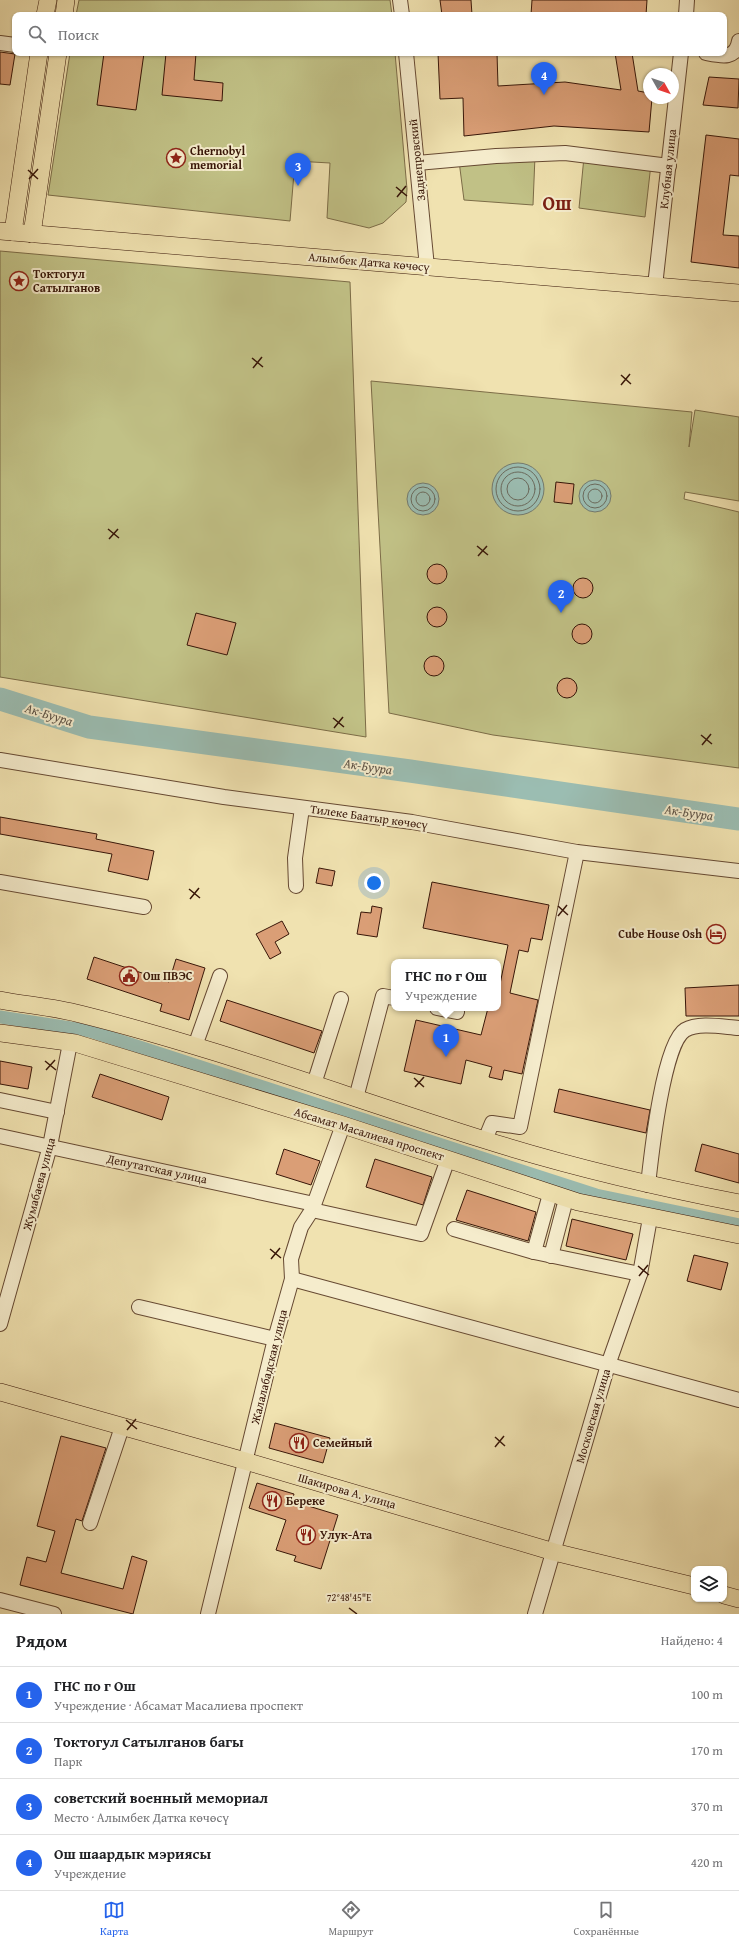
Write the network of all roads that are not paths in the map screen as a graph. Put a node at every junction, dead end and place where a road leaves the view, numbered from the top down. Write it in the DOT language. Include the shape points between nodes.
graph roads {
  1 [pos="48,0"];
  2 [pos="66,0"];
  3 [pos="400,0"];
  4 [pos="687,0"];
  5 [pos="46,12"];
  6 [pos="64,12"];
  7 [pos="402,12"];
  8 [pos="686,12"];
  9 [pos="739,41"];
  10 [pos="0,43"];
  11 [pos="12,45"];
  12 [pos="38,56"];
  13 [pos="58,56"];
  14 [pos="406,56"];
  15 [pos="681,56"];
  16 [pos="727,56"];
  17 [pos="417,163"];
  18 [pos="669,166"];
  19 [pos="6,232"];
  20 [pos="32,234"];
  21 [pos="427,267"];
  22 [pos="655,286"];
  23 [pos="739,293"];
  24 [pos="0,760"];
  25 [pos="302,808"];
  26 [pos="577,852"];
  27 [pos="739,872"];
  28 [pos="0,882"];
  29 [pos="296,886"];
  30 [pos="144,907"];
  31 [pos="220,976"];
  32 [pos="391,997"];
  33 [pos="341,999"];
  34 [pos="0,1000"];
  35 [pos="452,1011"];
  36 [pos="457,1012"];
  37 [pos="739,1028"];
  38 [pos="0,1033"];
  39 [pos="70,1043"];
  40 [pos="194,1046"];
  41 [pos="314,1084"];
  42 [pos="356,1098"];
  43 [pos="0,1100"];
  44 [pos="57,1112"];
  45 [pos="343,1125"];
  46 [pos="0,1136"];
  47 [pos="485,1140"];
  48 [pos="50,1146"];
  49 [pos="448,1159"];
  50 [pos="648,1185"];
  51 [pos="558,1196"];
  52 [pos="739,1203"];
  53 [pos="313,1207"];
  54 [pos="650,1218"];
  55 [pos="454,1229"];
  56 [pos="739,1235"];
  57 [pos="534,1252"];
  58 [pos="551,1256"];
  59 [pos="640,1274"];
  60 [pos="292,1279"];
  61 [pos="139,1307"];
  62 [pos="0,1324"];
  63 [pos="275,1339"];
  64 [pos="608,1365"];
  65 [pos="0,1392"];
  66 [pos="739,1400"];
  67 [pos="122,1427"];
  68 [pos="245,1461"];
  69 [pos="90,1523"];
  70 [pos="554,1552"];
  71 [pos="691,1585"];
  72 [pos="727,1595"];
  73 [pos="739,1599"];
  74 [pos="0,1600"];
  75 [pos="54,1614"];
  76 [pos="208,1614"];
  77 [pos="535,1614"];
  1 -- 5 [label="main road"];
  2 -- 6 [label="main road"];
  3 -- 7 [label="street"];
  4 -- 8 [label="street"];
  9 -- 16 [label="street" via="738,47"];
  10 -- 11 [label="street"];
  12 -- 19 [label="main road"];
  13 -- 20 [label="main road"];
  14 -- 17 [label="street, Заднепровский"];
  15 -- 18 [label="street, Клубная улица"];
  17 -- 18 [label="street" via="565,153"];
  17 -- 21 [label="street, Заднепровский"];
  18 -- 22 [label="street, Клубная улица"];
  19 -- 20 [label="main road, Алымбек Датка көчөсү"];
  20 -- 21 [label="main road, Алымбек Датка көчөсү"];
  21 -- 22 [label="main road, Алымбек Датка көчөсү"];
  22 -- 23 [label="main road, Алымбек Датка көчөсү"];
  24 -- 25 [label="street, Тилеке Баатыр көчөсү"];
  25 -- 26 [label="street, Тилеке Баатыр көчөсү" via="412,822"];
  25 -- 29 [label="street" via="295,858"];
  26 -- 27 [label="street, Тилеке Баатыр көчөсү"];
  26 -- 47 [label="street" via="520,1127 492,1123"];
  28 -- 30 [label="street"];
  31 -- 40 [label="street"];
  32 -- 42 [label="street" via="383,996"];
  33 -- 41 [label="street"];
  34 -- 40 [label="main road" via="78,1014"];
  35 -- 36 [label="street"];
  37 -- 50 [label="street" via="696,1026 683,1031 678,1038 660,1096"];
  38 -- 39 [label="main road, Абсамат Масалиева проспект"];
  39 -- 44 [label="street, Жумабаева улица"];
  39 -- 45 [label="main road, Абсамат Масалиева проспект"];
  40 -- 41 [label="main road"];
  41 -- 42 [label="main road"];
  42 -- 47 [label="main road"];
  43 -- 44 [label="street"];
  44 -- 48 [label="street, Жумабаева улица"];
  45 -- 49 [label="main road, Абсамат Масалиева проспект"];
  45 -- 53 [label="street, Жалалабадская улица"];
  46 -- 48 [label="street, Депутатская улица"];
  47 -- 50 [label="main road"];
  48 -- 53 [label="street, Депутатская улица"];
  48 -- 62 [label="street, Жумабаева улица"];
  49 -- 51 [label="main road, Абсамат Масалиева проспект"];
  49 -- 53 [label="street, Депутатская улица" via="421,1234"];
  50 -- 52 [label="main road"];
  51 -- 54 [label="main road, Абсамат Масалиева проспект"];
  51 -- 57 [label="street"];
  51 -- 58 [label="street"];
  53 -- 60 [label="street, Жалалабадская улица" via="301,1227 291,1259"];
  54 -- 56 [label="main road, Абсамат Масалиева проспект"];
  54 -- 59 [label="street, Московская улица"];
  55 -- 57 [label="street"];
  57 -- 58 [label="street"];
  58 -- 59 [label="street"];
  59 -- 64 [label="street, Московская улица"];
  60 -- 63 [label="street, Жалалабадская улица"];
  60 -- 64 [label="street"];
  61 -- 63 [label="street"];
  63 -- 68 [label="street, Жалалабадская улица"];
  64 -- 66 [label="street"];
  64 -- 70 [label="street, Московская улица"];
  65 -- 67 [label="main road, Шакирова А. улица"];
  67 -- 68 [label="main road, Шакирова А. улица"];
  67 -- 69 [label="street"];
  68 -- 70 [label="main road, Шакирова А. улица"];
  68 -- 76 [label="street, Жалалабадская улица"];
  70 -- 71 [label="main road, Шакирова А. улица"];
  70 -- 77 [label="street, Московская улица"];
  72 -- 73 [label="main road"];
  74 -- 75 [label="street"];
}
